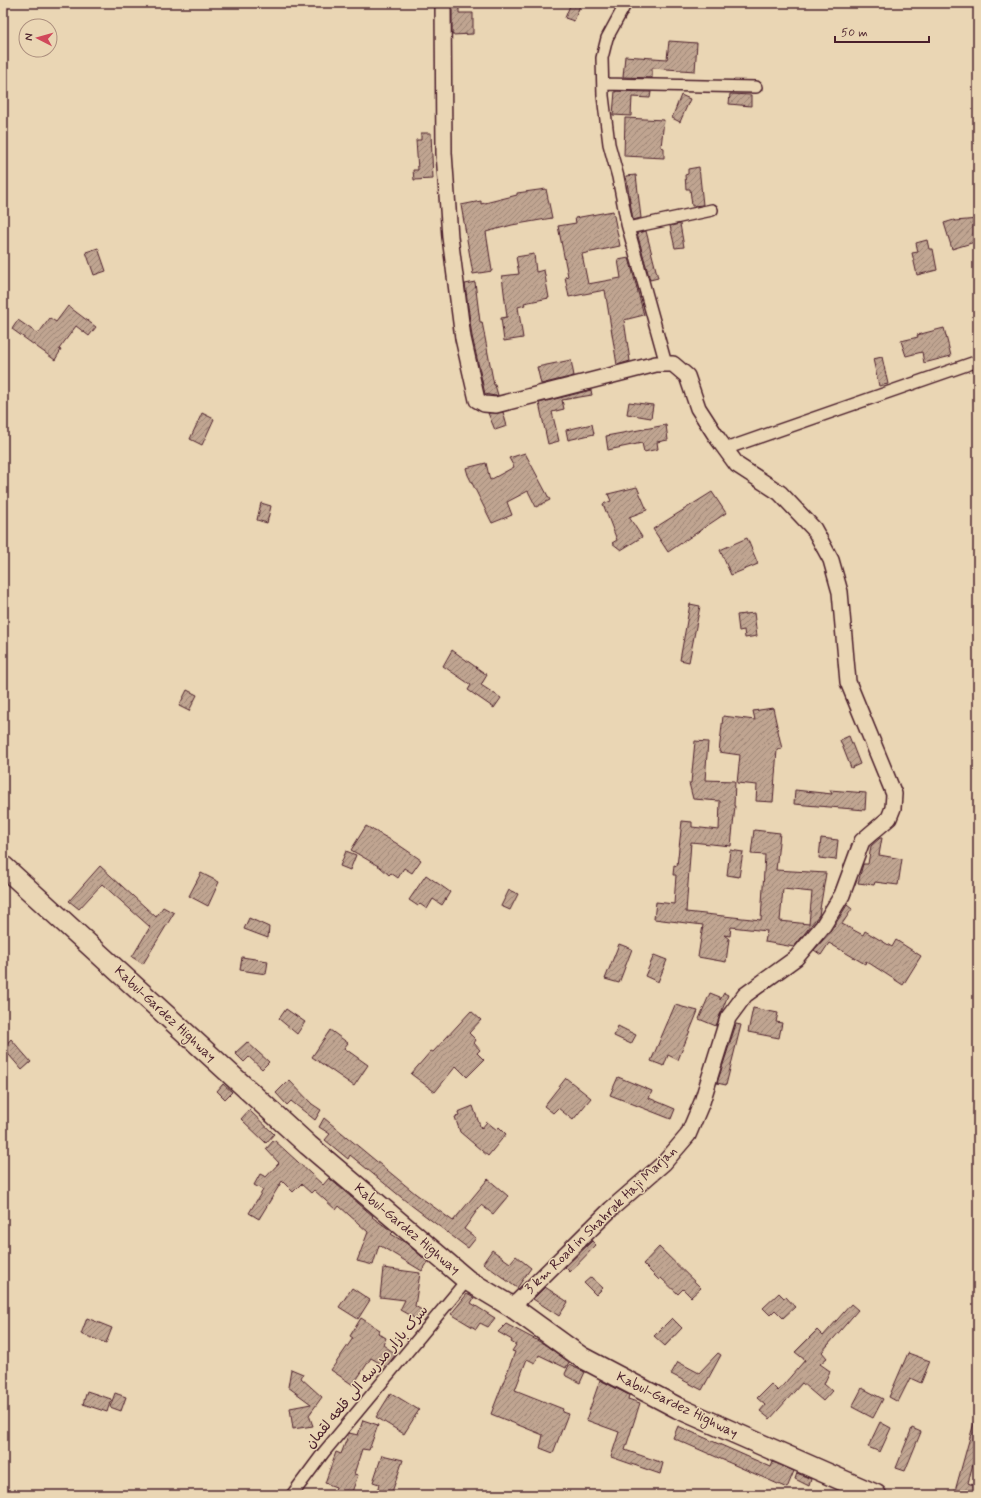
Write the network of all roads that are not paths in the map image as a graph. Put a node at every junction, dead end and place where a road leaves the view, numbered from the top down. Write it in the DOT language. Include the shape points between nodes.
graph roads {
  1 [pos="443,3"];
  2 [pos="626,3"];
  3 [pos="603,84"];
  4 [pos="756,87"];
  5 [pos="712,210"];
  6 [pos="628,228"];
  7 [pos="978,361"];
  8 [pos="666,364"];
  9 [pos="725,449"];
  10 [pos="3,866"];
  11 [pos="467,1280"];
  12 [pos="512,1307"];
  13 [pos="292,1495"];
  14 [pos="876,1495"];
  1 -- 8 [label="street" via="444,153 450,237 464,338 477,400 484,404 496,405 656,364"];
  2 -- 3 [label="street" via="607,38 602,58"];
  3 -- 4 [label="street"];
  3 -- 6 [label="street" via="610,144"];
  5 -- 6 [label="street"];
  6 -- 8 [label="street"];
  7 -- 9 [label="street"];
  8 -- 9 [label="street, 3 km Road in Shahrak Haji Marjan" via="673,364 687,376 698,408"];
  9 -- 12 [label="street, 3 km Road in Shahrak Haji Marjan" via="737,465 780,493 814,528 831,560 840,592 848,682 894,794 893,808 889,818 862,842 842,895 814,937 796,958 745,994 728,1018 702,1102 688,1135 664,1163 611,1209"];
  10 -- 11 [label="highway, Kabul-Gardez Highway" via="308,1145"];
  11 -- 12 [label="highway, Kabul-Gardez Highway"];
  11 -- 13 [label="street, سرک بازار مدرسه الی قلعه لقمان" via="324,1452"];
  12 -- 14 [label="highway, Kabul-Gardez Highway" via="581,1357 678,1408"];
}
